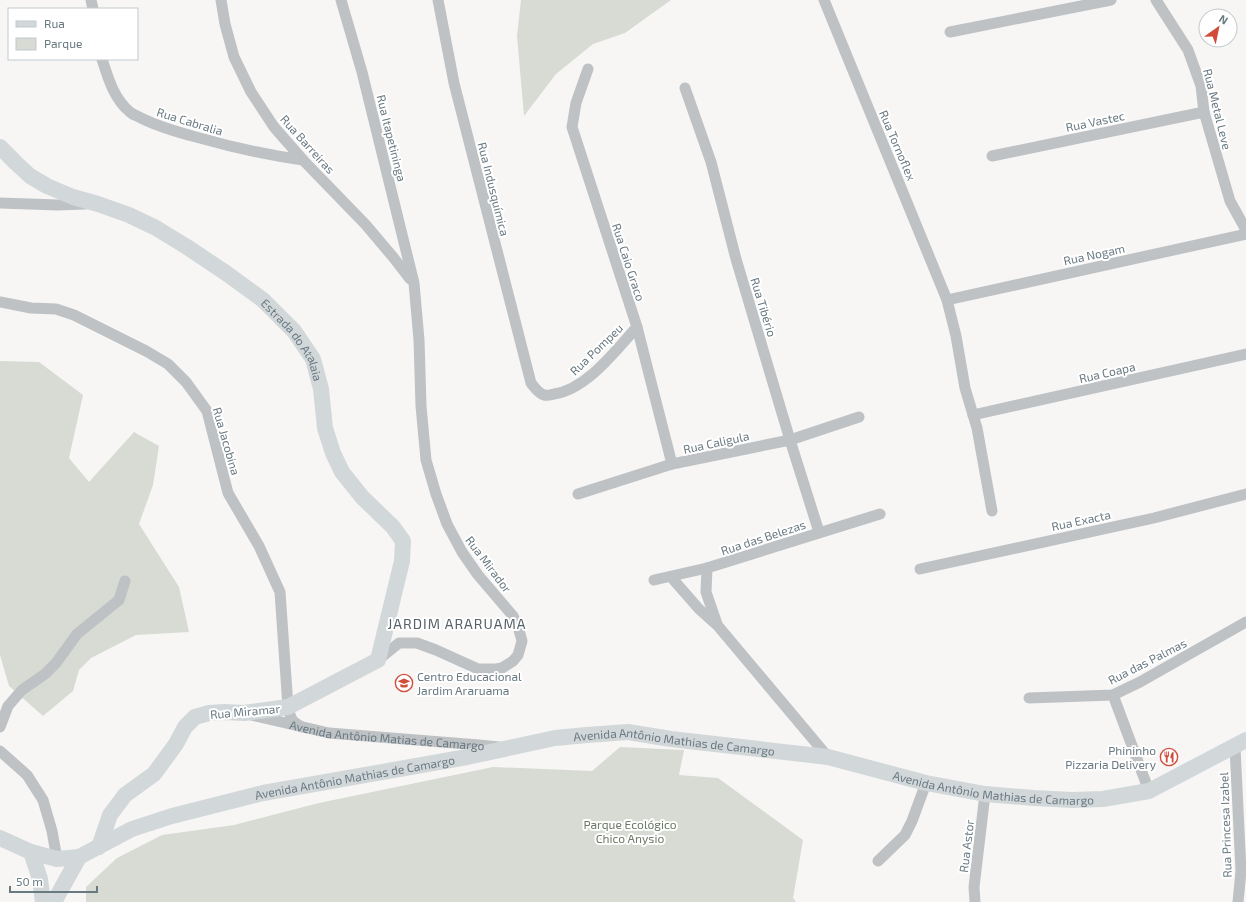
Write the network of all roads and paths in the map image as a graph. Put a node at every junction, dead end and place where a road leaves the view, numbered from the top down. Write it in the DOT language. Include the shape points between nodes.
graph roads {
  1 [pos="221,0"];
  2 [pos="341,0"];
  3 [pos="438,0"];
  4 [pos="824,0"];
  5 [pos="1111,0"];
  6 [pos="1156,0"];
  7 [pos="950,32"];
  8 [pos="102,60"];
  9 [pos="588,69"];
  10 [pos="685,88"];
  11 [pos="1204,112"];
  12 [pos="0,147"];
  13 [pos="992,156"];
  14 [pos="303,160"];
  15 [pos="0,203"];
  16 [pos="98,204"];
  17 [pos="1246,230"];
  18 [pos="1246,234"];
  19 [pos="414,283"];
  20 [pos="947,300"];
  21 [pos="0,302"];
  22 [pos="637,327"];
  23 [pos="1246,354"];
  24 [pos="530,383"];
  25 [pos="973,415"];
  26 [pos="859,417"];
  27 [pos="790,440"];
  28 [pos="672,464"];
  29 [pos="578,494"];
  30 [pos="1246,494"];
  31 [pos="992,511"];
  32 [pos="880,514"];
  33 [pos="819,532"];
  34 [pos="707,568"];
  35 [pos="920,569"];
  36 [pos="671,577"];
  37 [pos="654,580"];
  38 [pos="125,581"];
  39 [pos="1246,622"];
  40 [pos="718,626"];
  41 [pos="378,660"];
  42 [pos="1113,695"];
  43 [pos="1030,698"];
  44 [pos="288,707"];
  45 [pos="244,713"];
  46 [pos="0,727"];
  47 [pos="302,727"];
  48 [pos="1242,743"];
  49 [pos="507,748"];
  50 [pos="0,751"];
  51 [pos="828,757"];
  52 [pos="926,783"];
  53 [pos="1149,791"];
  54 [pos="985,794"];
  55 [pos="0,838"];
  56 [pos="99,847"];
  57 [pos="31,852"];
  58 [pos="79,857"];
  59 [pos="57,859"];
  60 [pos="878,861"];
  61 [pos="1243,871"];
  62 [pos="41,885"];
  63 [pos="58,895"];
  64 [pos="43,902"];
  65 [pos="975,902"];
  66 [pos="1238,902"];
  1 -- 14 [label="street, Rua Barreiras" via="234,57 251,92 274,127"];
  2 -- 19 [label="street, Rua Itapetininga" via="362,72"];
  3 -- 24 [label="street, Rua Indusquímica" via="454,83"];
  4 -- 20 [label="street, Rua Tornoflex"];
  5 -- 7 [label="street"];
  6 -- 11 [label="street, Rua Metal Leve" via="1188,50 1201,86"];
  8 -- 14 [label="street, Rua Cabralia" via="115,94 130,113 150,123 237,148"];
  9 -- 22 [label="street, Rua Caio Graco" via="576,103 572,127"];
  10 -- 27 [label="street, Rua Tibério" via="711,162 736,259"];
  11 -- 13 [label="street, Rua Vastec"];
  11 -- 17 [label="street, Rua Metal Leve" via="1230,201"];
  12 -- 16 [label="street, Estrada do Atalaia" via="30,176 47,186"];
  14 -- 19 [label="street, Rua Barreiras" via="366,225"];
  15 -- 16 [label="street"];
  16 -- 41 [label="street, Estrada do Atalaia" via="156,228 226,272 263,300 294,331 313,359 321,389 325,428 342,472 403,541 402,561"];
  18 -- 20 [label="street, Rua Nogam"];
  19 -- 41 [label="street, Rua Mirador" via="426,460 436,494 447,524 462,552 513,616 522,641 518,655 513,661 496,669 478,669 417,643 399,643"];
  20 -- 25 [label="street"];
  21 -- 44 [label="street, Rua Jacobina" via="62,311 88,321 146,351 173,368 207,411 228,492 259,546 280,592"];
  22 -- 24 [label="street, Rua Pompeu" via="586,380 574,388 546,396"];
  22 -- 28 [label="street, Rua Caio Graco"];
  23 -- 25 [label="street, Rua Coapa"];
  25 -- 31 [label="street"];
  26 -- 27 [label="street, Rua Caligula"];
  27 -- 28 [label="street, Rua Caligula"];
  27 -- 33 [label="street, Rua Tibério"];
  28 -- 29 [label="street, Rua Caligula"];
  30 -- 35 [label="street, Rua Exacta" via="1154,518"];
  32 -- 33 [label="street, Rua das Belezas"];
  33 -- 34 [label="street, Rua das Belezas"];
  34 -- 36 [label="street, Rua das Belezas"];
  34 -- 40 [label="street" via="706,592"];
  36 -- 37 [label="street, Rua das Belezas"];
  36 -- 40 [label="street"];
  38 -- 46 [label="street" via="119,600 76,634 56,663 22,690 8,706"];
  39 -- 42 [label="street, Rua das Palmas"];
  40 -- 51 [label="street"];
  41 -- 44 [label="street, Rua Miramar"];
  42 -- 43 [label="street, Rua das Palmas"];
  42 -- 53 [label="street"];
  44 -- 45 [label="street, Rua Miramar"];
  44 -- 47 [label="street" via="291,719"];
  45 -- 47 [label="street, Avenida Antônio Matias de Camargo"];
  45 -- 56 [label="street, Rua Miramar" via="209,713 195,717 185,726 176,744 154,774 125,795 110,815"];
  47 -- 49 [label="street, Avenida Antônio Matias de Camargo" via="329,733"];
  48 -- 53 [label="street, Avenida Antônio Mathias de Camargo"];
  48 -- 61 [label="street, Rua Princesa Izabel"];
  49 -- 51 [label="street, Avenida Antônio Mathias de Camargo" via="555,738 628,732"];
  49 -- 56 [label="street, Avenida Antônio Mathias de Camargo" via="263,793 132,829"];
  50 -- 59 [label="street" via="27,775 43,800"];
  51 -- 52 [label="street, Avenida Antônio Mathias de Camargo"];
  52 -- 54 [label="street, Avenida Antônio Mathias de Camargo"];
  52 -- 60 [label="street" via="905,834"];
  53 -- 54 [label="street, Avenida Antônio Mathias de Camargo" via="1103,800"];
  54 -- 65 [label="street, Rua Astor" via="974,887"];
  55 -- 57 [label="street"];
  56 -- 58 [label="street"];
  57 -- 59 [label="street"];
  57 -- 62 [label="street"];
  58 -- 59 [label="street"];
  58 -- 63 [label="street"];
  61 -- 66 [label="street, Rua Princesa Izabel"];
  62 -- 63 [label="street"];
  62 -- 64 [label="street"];
}
